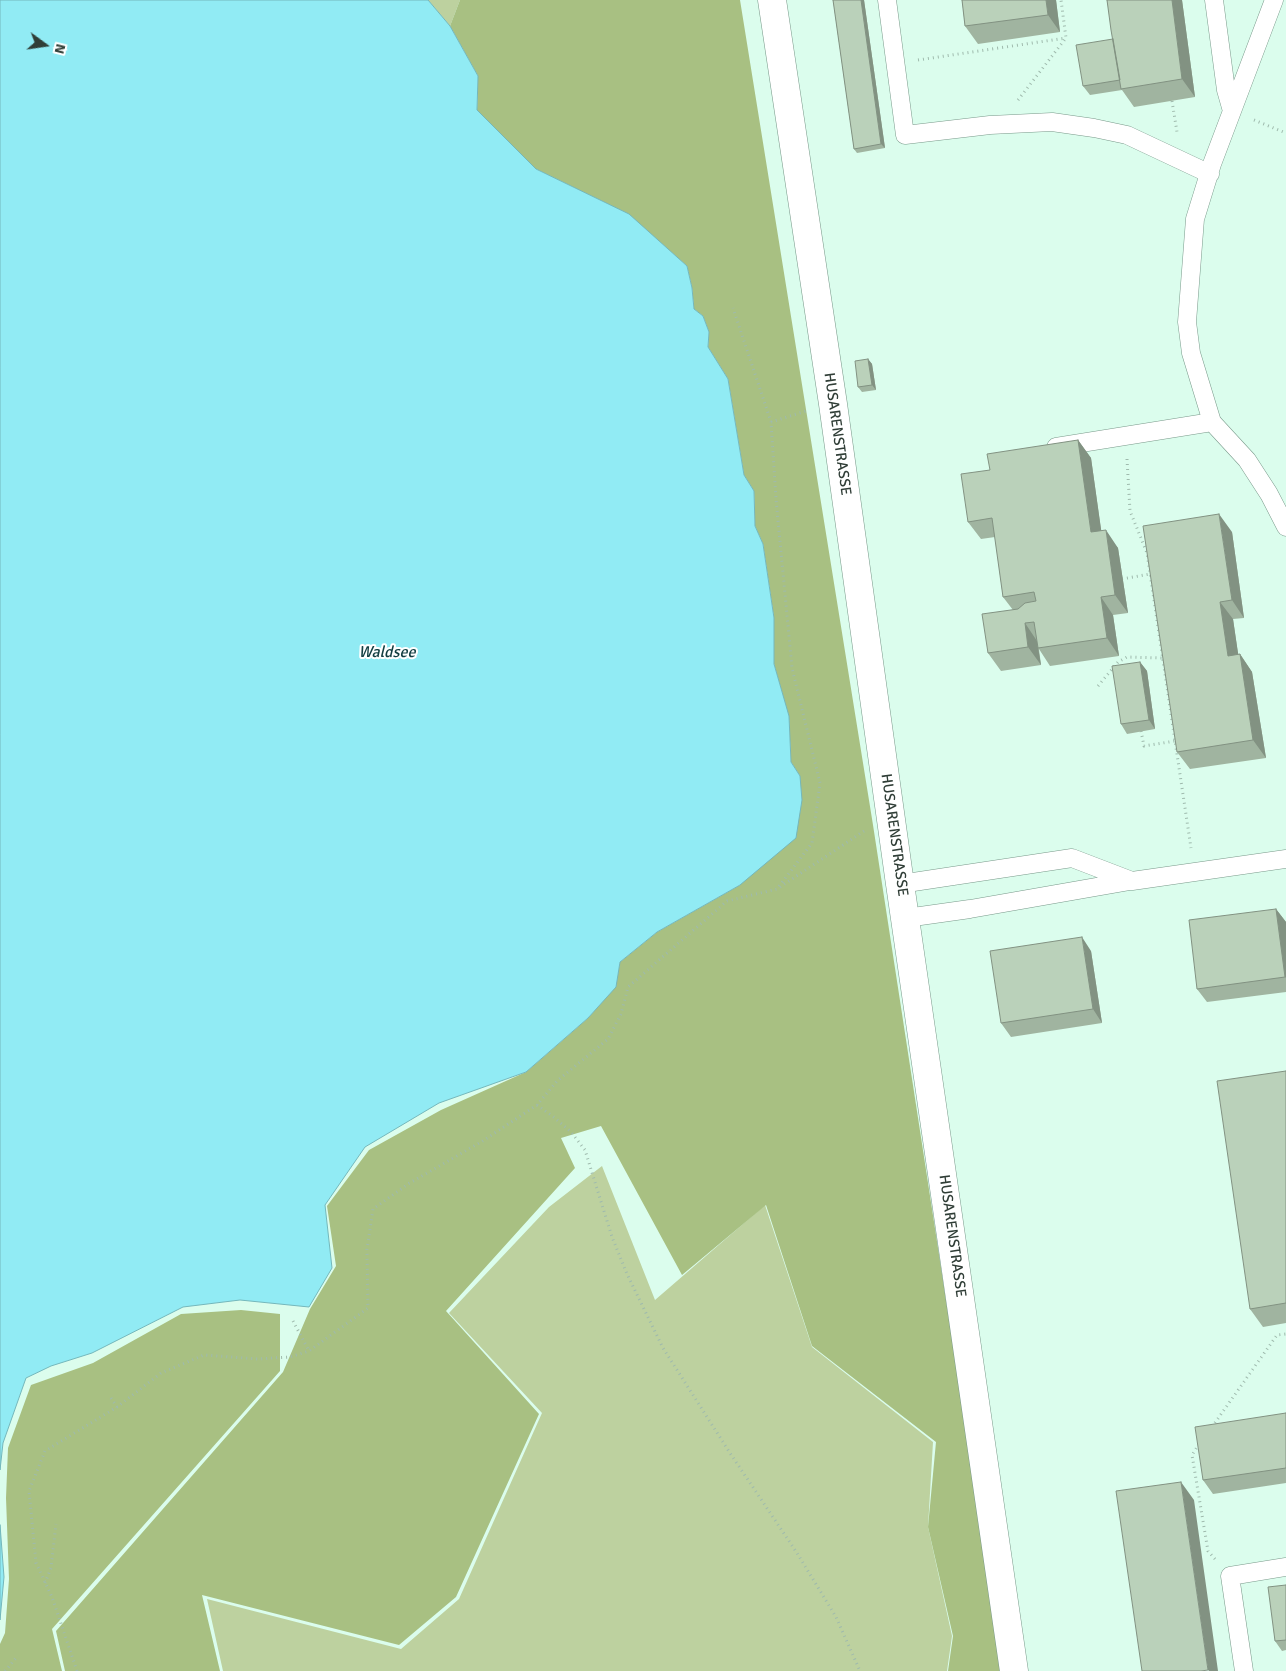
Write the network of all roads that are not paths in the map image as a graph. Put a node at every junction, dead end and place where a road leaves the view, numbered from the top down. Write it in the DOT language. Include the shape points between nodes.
graph roads {
  1 [pos="772,0"];
  2 [pos="887,0"];
  3 [pos="1214,0"];
  4 [pos="1274,0"];
  5 [pos="1232,111"];
  6 [pos="1210,174"];
  7 [pos="1212,422"];
  8 [pos="1036,450"];
  9 [pos="1286,527"];
  10 [pos="1286,860"];
  11 [pos="1132,881"];
  12 [pos="900,884"];
  13 [pos="906,918"];
  14 [pos="1286,1567"];
  15 [pos="1014,1671"];
  16 [pos="1244,1671"];
  1 -- 12 [label="street, HUSARENSTRASSE"];
  2 -- 6 [label="lane" via="905,135 1052,122 1127,135"];
  3 -- 5 [label="lane" via="1226,90"];
  4 -- 5 [label="lane"];
  5 -- 6 [label="lane"];
  6 -- 7 [label="lane" via="1195,218 1187,322 1191,353"];
  7 -- 8 [label="lane"];
  7 -- 9 [label="lane" via="1247,460"];
  10 -- 11 [label="lane"];
  11 -- 12 [label="lane" via="1072,858"];
  11 -- 13 [label="lane"];
  12 -- 13 [label="street, HUSARENSTRASSE"];
  13 -- 15 [label="street, HUSARENSTRASSE"];
  14 -- 16 [label="lane" via="1230,1576"];
}
